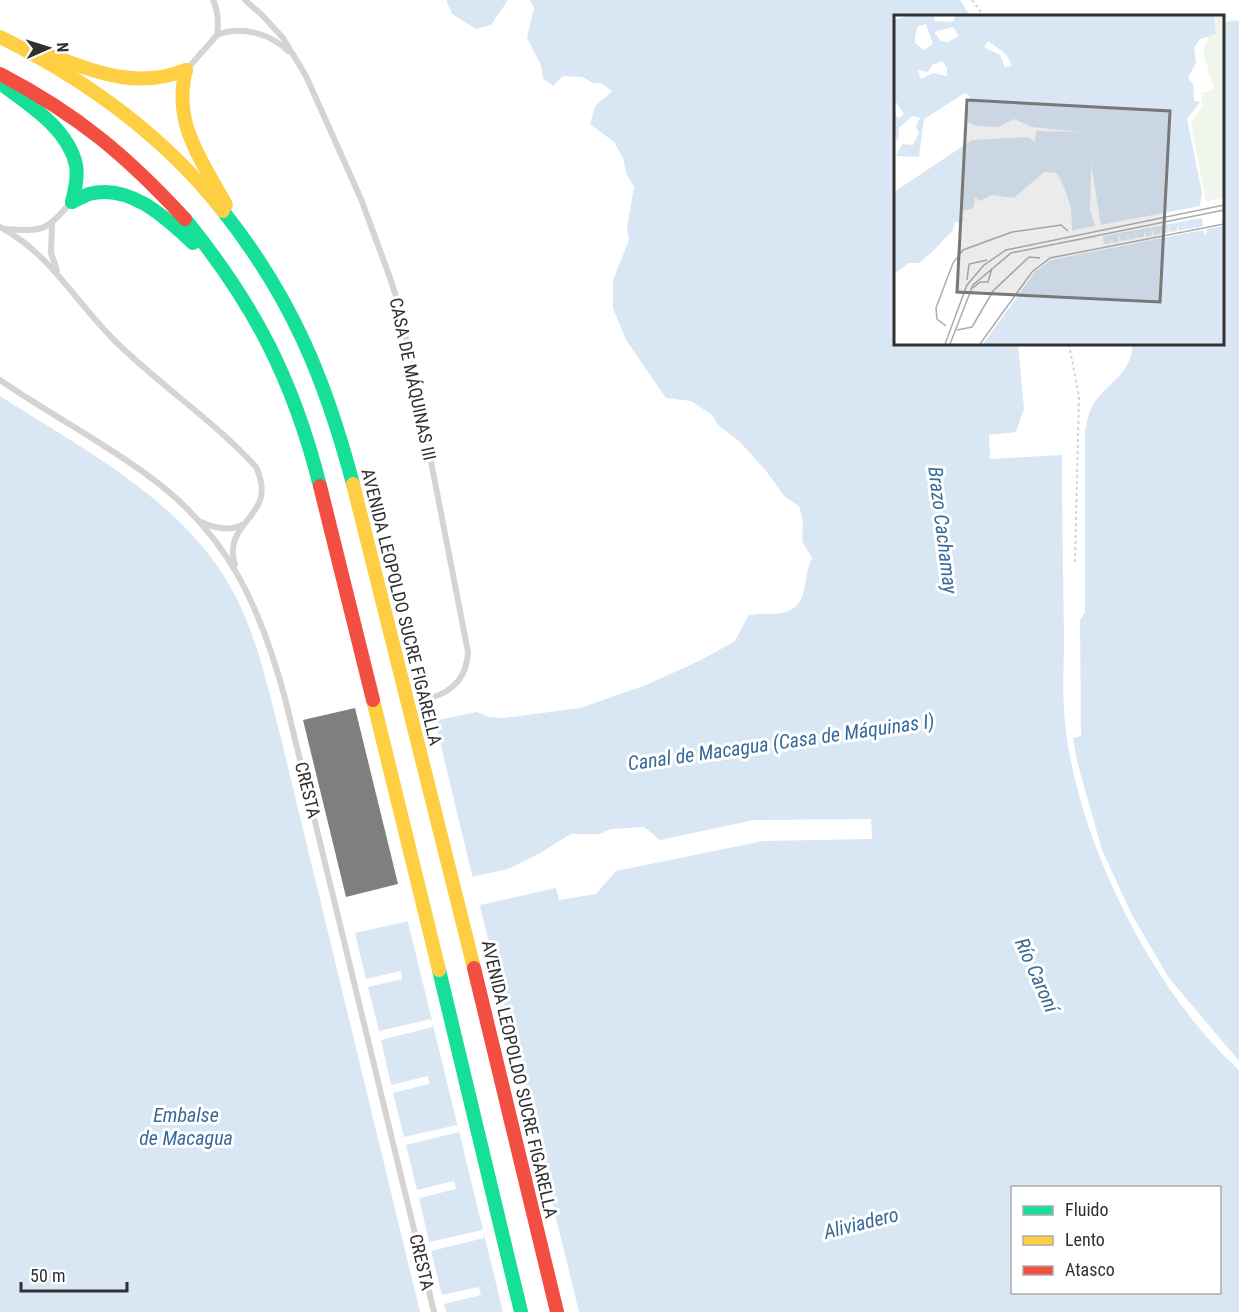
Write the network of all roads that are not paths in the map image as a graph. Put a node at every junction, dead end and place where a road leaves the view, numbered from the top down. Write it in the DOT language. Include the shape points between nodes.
graph roads {
  1 [pos="213,0"];
  2 [pos="245,0"];
  3 [pos="217,35"];
  4 [pos="6,40"];
  5 [pos="295,58"];
  6 [pos="186,70"];
  7 [pos="0,74"];
  8 [pos="0,83"];
  9 [pos="72,202"];
  10 [pos="52,223"];
  11 [pos="3,228"];
  12 [pos="242,235"];
  13 [pos="223,270"];
  14 [pos="59,276"];
  15 [pos="0,381"];
  16 [pos="199,521"];
  17 [pos="243,524"];
  18 [pos="238,574"];
  19 [pos="431,698"];
  20 [pos="434,1312"];
  21 [pos="521,1312"];
  22 [pos="557,1312"];
  1 -- 3 [label="lane" via="219,24"];
  2 -- 5 [label="lane, CASA DE MÁQUINAS III" via="274,26"];
  3 -- 5 [label="lane, CASA DE MÁQUINAS III" via="236,32 267,36"];
  3 -- 6 [label="lane"];
  4 -- 6 [label="main road" via="134,80 162,78"];
  4 -- 12 [label="main road, AVENIDA LEOPOLDO SUCRE FIGARELLA" via="84,85 146,133 201,186"];
  5 -- 19 [label="lane, CASA DE MÁQUINAS III" via="320,104 361,199 407,337 468,652 468,664 457,684"];
  6 -- 12 [label="main road" via="181,103 185,120"];
  7 -- 13 [label="main road" via="53,102 114,148 172,205"];
  8 -- 9 [label="main road" via="44,118 71,149 78,176"];
  9 -- 10 [label="lane"];
  9 -- 13 [label="main road" via="80,196 110,192 141,200"];
  10 -- 11 [label="lane" via="39,229"];
  10 -- 14 [label="lane" via="51,253"];
  11 -- 14 [label="lane"];
  12 -- 22 [label="main road, AVENIDA LEOPOLDO SUCRE FIGARELLA" via="305,343 342,444 459,902"];
  13 -- 21 [label="main road" via="266,336 298,411 315,467"];
  14 -- 17 [label="lane" via="116,341 256,468 262,486 260,503"];
  15 -- 16 [label="lane, CRESTA" via="151,477"];
  16 -- 17 [label="lane" via="218,528"];
  16 -- 18 [label="lane, CRESTA"];
  17 -- 18 [label="lane" via="233,544"];
  18 -- 20 [label="lane, CRESTA" via="272,649"];
}
